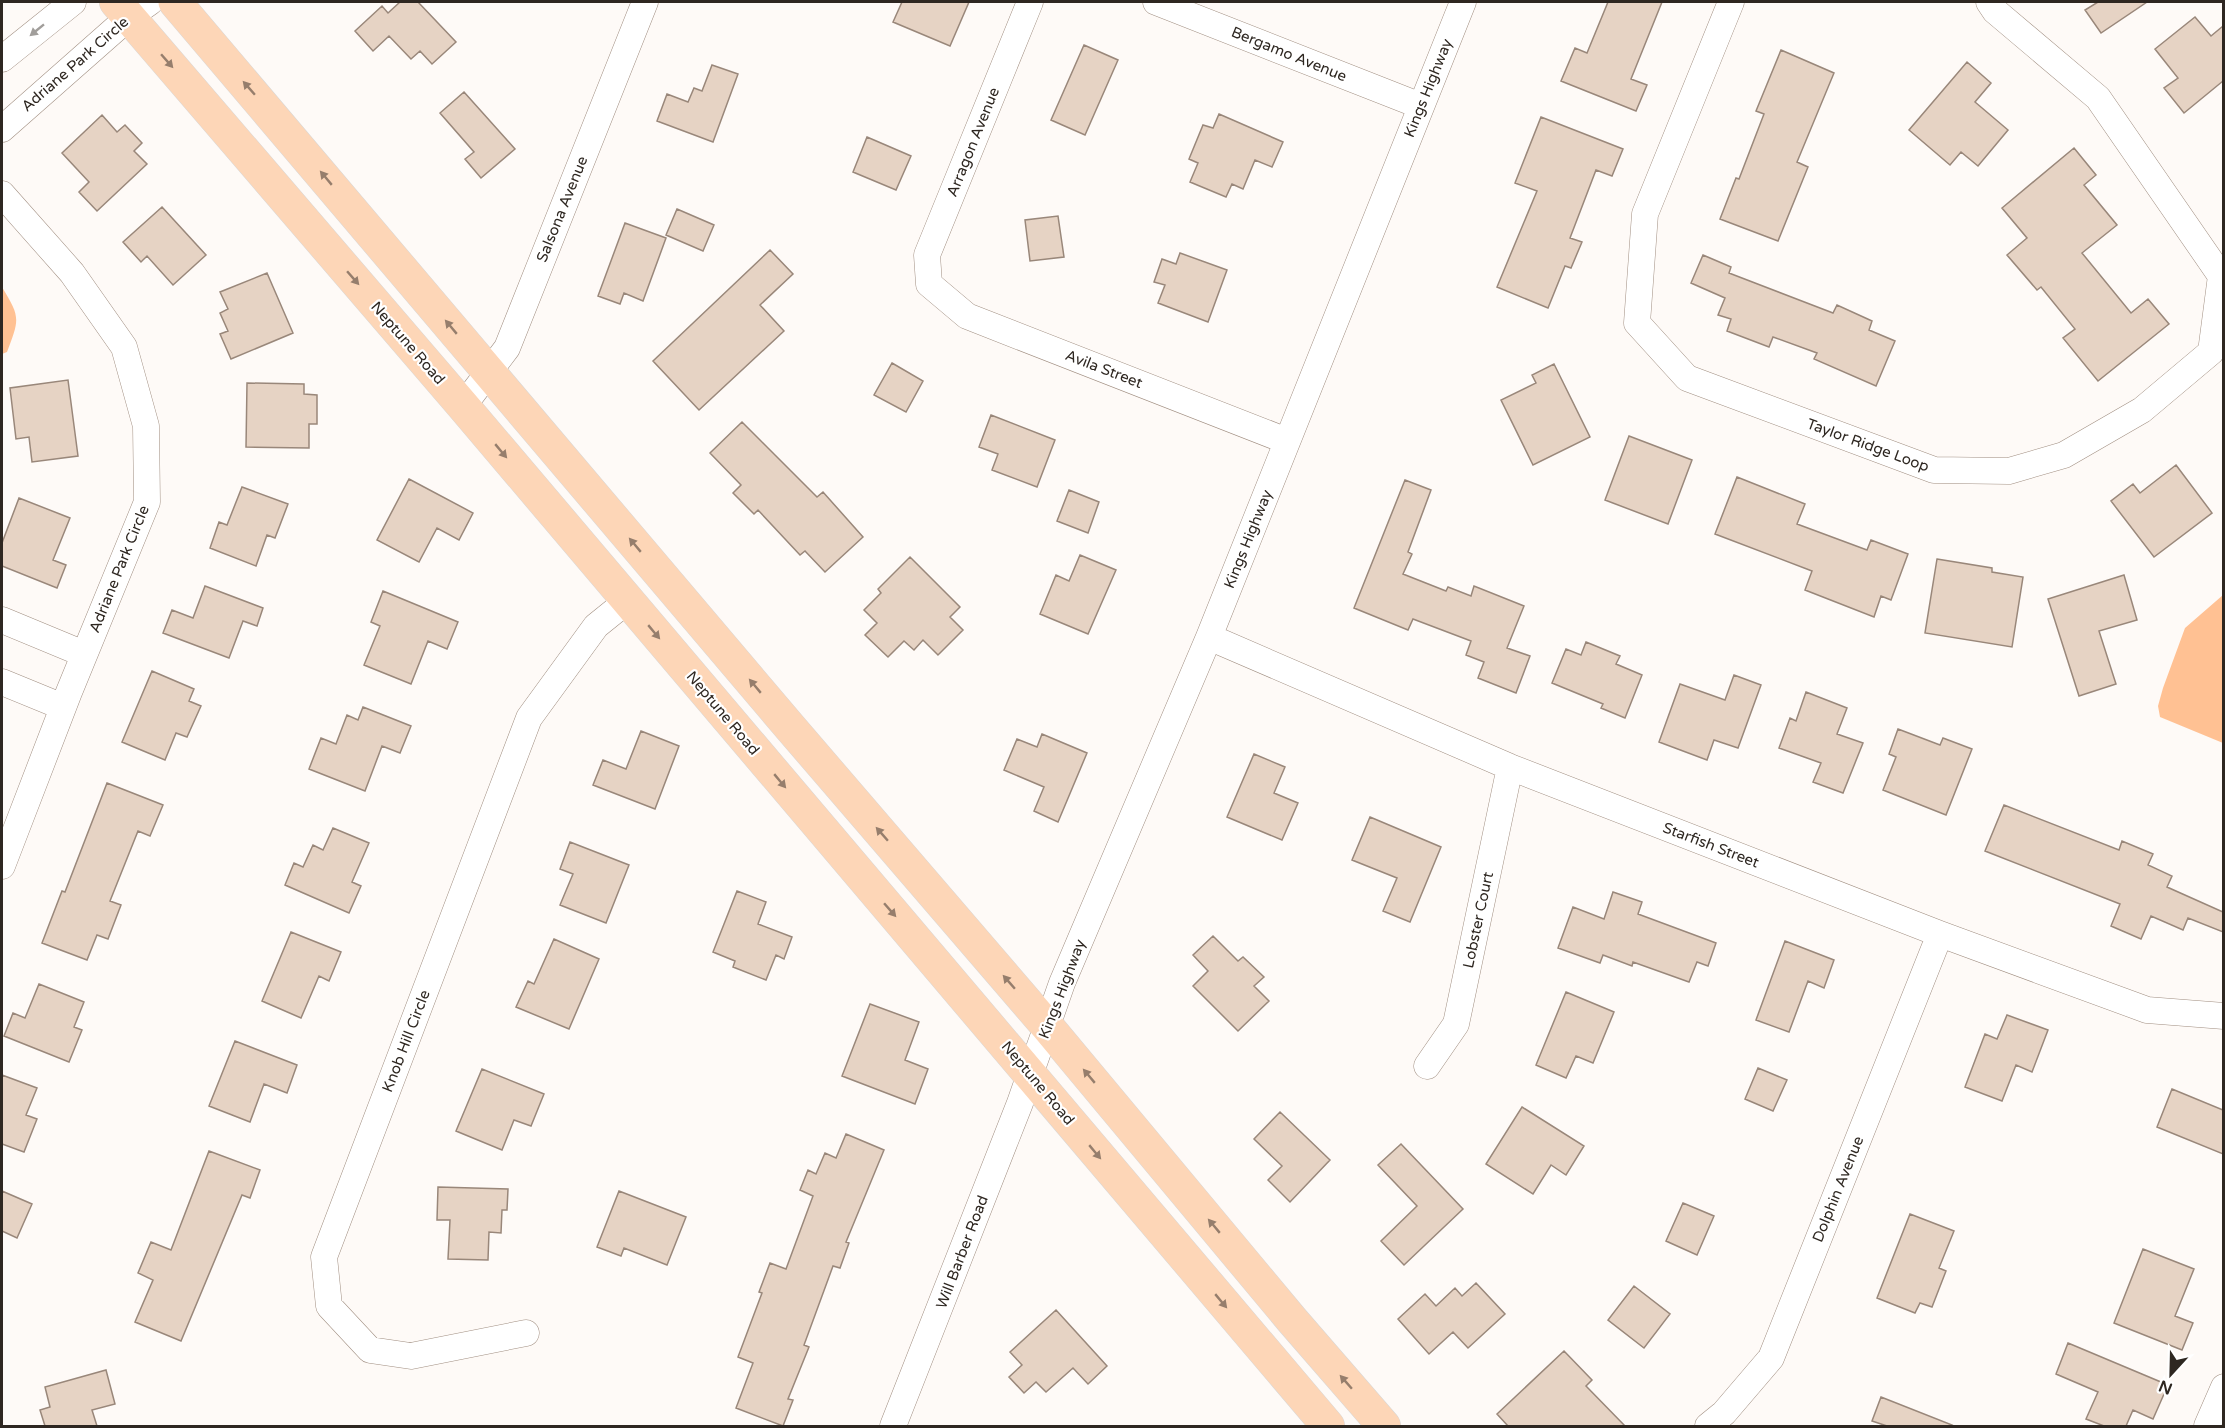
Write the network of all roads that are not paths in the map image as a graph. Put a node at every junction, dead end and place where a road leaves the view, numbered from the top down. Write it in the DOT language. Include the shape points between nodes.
graph roads {
  1 [pos="73,2"];
  2 [pos="175,2"];
  3 [pos="645,2"];
  4 [pos="1030,2"];
  5 [pos="1156,2"];
  6 [pos="1463,2"];
  7 [pos="1731,2"];
  8 [pos="1989,2"];
  9 [pos="131,7"];
  10 [pos="2,59"];
  11 [pos="1421,106"];
  12 [pos="2,129"];
  13 [pos="2,194"];
  14 [pos="929,284"];
  15 [pos="489,372"];
  16 [pos="463,406"];
  17 [pos="1287,441"];
  18 [pos="627,601"];
  19 [pos="2,620"];
  20 [pos="1209,637"];
  21 [pos="84,654"];
  22 [pos="2,682"];
  23 [pos="63,707"];
  24 [pos="1510,767"];
  25 [pos="2,866"];
  26 [pos="1940,934"];
  27 [pos="2223,1016"];
  28 [pos="1047,1026"];
  29 [pos="1427,1066"];
  30 [pos="1029,1076"];
  31 [pos="526,1333"];
  32 [pos="2223,1387"];
  33 [pos="893,1426"];
  34 [pos="1328,1426"];
  35 [pos="1384,1426"];
  36 [pos="1708,1426"];
  37 [pos="2206,1426"];
  1 -- 10 [label="street, one-way"];
  15 -- 2 [label="main road, one-way"];
  3 -- 15 [label="street, Salsona Avenue" via="507,348"];
  4 -- 14 [label="street, Arragon Avenue" via="927,255"];
  5 -- 11 [label="street, Bergamo Avenue"];
  6 -- 11 [label="street, Kings Highway"];
  7 -- 8 [label="street, Taylor Ridge Loop" via="1645,214 1637,323 1687,378 1934,470 2009,471 2064,455 2142,410 2211,352 2222,276 2098,98"];
  9 -- 12 [label="street, Adriane Park Circle"];
  9 -- 16 [label="main road, Neptune Road, one-way"];
  11 -- 17 [label="street, Kings Highway"];
  13 -- 21 [label="street, Adriane Park Circle" via="72,273 124,347 146,426 147,502"];
  14 -- 17 [label="street, Avila Street" via="967,316"];
  15 -- 16 [label="street, Salsona Avenue"];
  28 -- 15 [label="main road, one-way"];
  16 -- 18 [label="main road, Neptune Road, one-way"];
  17 -- 20 [label="street, Kings Highway"];
  18 -- 30 [label="main road, Neptune Road, one-way"];
  18 -- 31 [label="street, Knob Hill Circle" via="596,626 529,718 324,1257 329,1306 370,1350 411,1356"];
  19 -- 21 [label="street"];
  20 -- 24 [label="street, Starfish Street"];
  20 -- 28 [label="street, Kings Highway"];
  21 -- 23 [label="street, Adriane Park Circle"];
  22 -- 23 [label="street"];
  23 -- 25 [label="street, Adriane Park Circle"];
  24 -- 26 [label="street, Starfish Street"];
  24 -- 29 [label="street, Lobster Court" via="1456,1024"];
  26 -- 27 [label="street, Starfish Street" via="2147,1010"];
  26 -- 36 [label="street, Dolphin Avenue" via="1771,1358"];
  28 -- 30 [label="street, Kings Highway"];
  35 -- 28 [label="main road, one-way"];
  30 -- 33 [label="street, Will Barber Road"];
  30 -- 34 [label="main road, Neptune Road, one-way"];
  32 -- 37 [label="street"];
}
